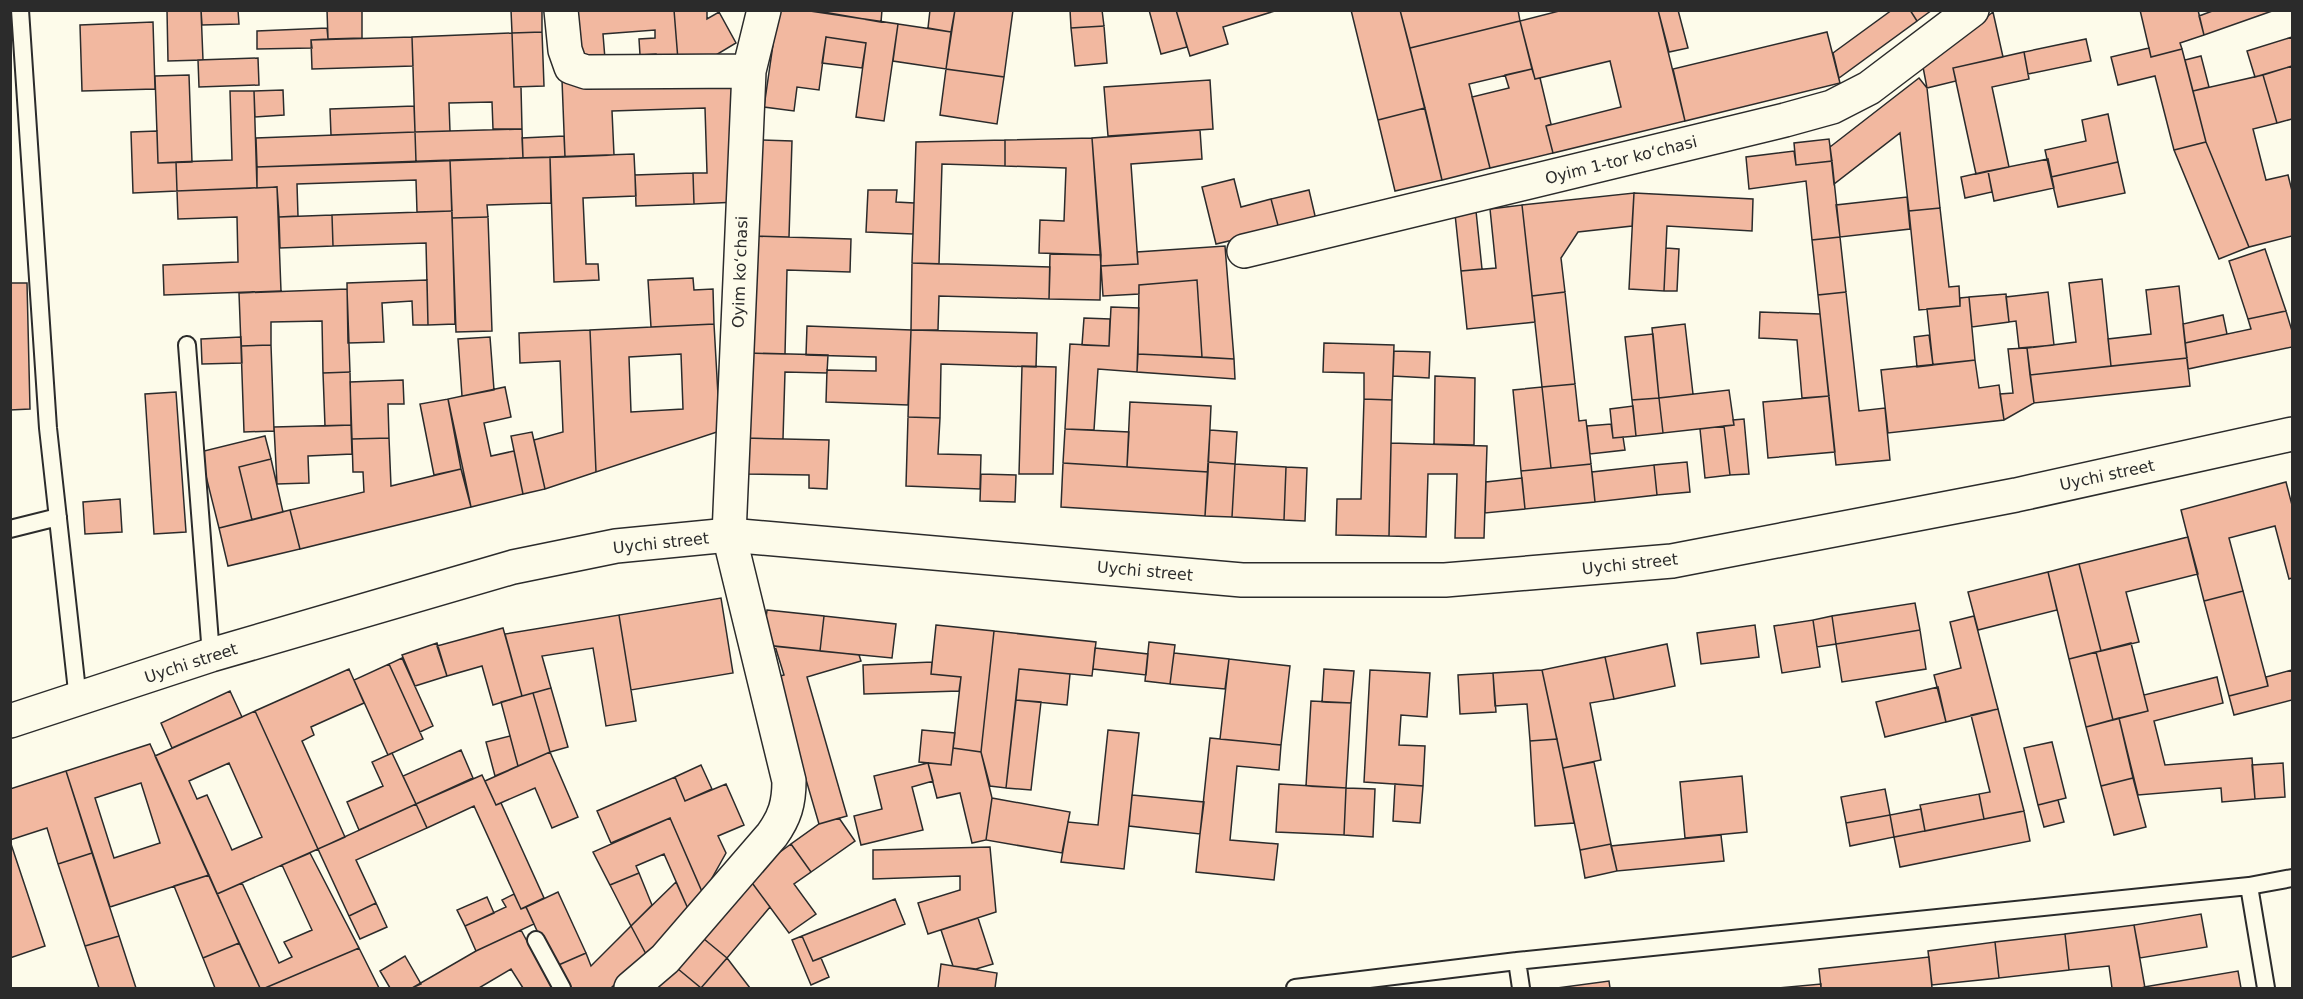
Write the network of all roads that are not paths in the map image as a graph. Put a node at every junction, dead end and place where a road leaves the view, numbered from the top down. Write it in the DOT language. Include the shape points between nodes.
graph roads {
  1 [pos="20,10"];
  2 [pos="561,10"];
  3 [pos="764,10"];
  4 [pos="1972,10"];
  5 [pos="749,71"];
  6 [pos="1244,251"];
  7 [pos="188,345"];
  8 [pos="2292,434"];
  9 [pos="58,518"];
  10 [pos="10,529"];
  11 [pos="729,536"];
  12 [pos="211,655"];
  13 [pos="78,700"];
  14 [pos="10,721"];
  15 [pos="2292,878"];
  16 [pos="2249,886"];
  17 [pos="537,940"];
  18 [pos="1517,962"];
  19 [pos="562,988"];
  20 [pos="632,988"];
  21 [pos="1295,988"];
  22 [pos="1521,988"];
  23 [pos="2266,988"];
  1 -- 9 [label="lane"];
  2 -- 5 [label="main road" via="571,68 586,72"];
  3 -- 5 [label="main road, Oyim koʻchasi"];
  4 -- 6 [label="main road, Oyim 1-tor koʻchasi" via="1869,88 1832,107"];
  5 -- 11 [label="main road, Oyim koʻchasi"];
  7 -- 12 [label="lane"];
  8 -- 11 [label="main road, Uychi street" via="2016,495 1672,561 1445,580 1242,580"];
  9 -- 10 [label="lane"];
  9 -- 13 [label="lane"];
  11 -- 12 [label="main road, Uychi street" via="616,546 513,567"];
  11 -- 20 [label="main road, Oyim koʻchasi" via="789,782 789,800 772,836 665,959"];
  12 -- 13 [label="main road, Uychi street"];
  13 -- 14 [label="main road, Uychi street"];
  15 -- 16 [label="lane"];
  16 -- 18 [label="lane"];
  16 -- 23 [label="lane"];
  17 -- 19 [label="lane"];
  18 -- 21 [label="lane"];
  18 -- 22 [label="lane"];
}
